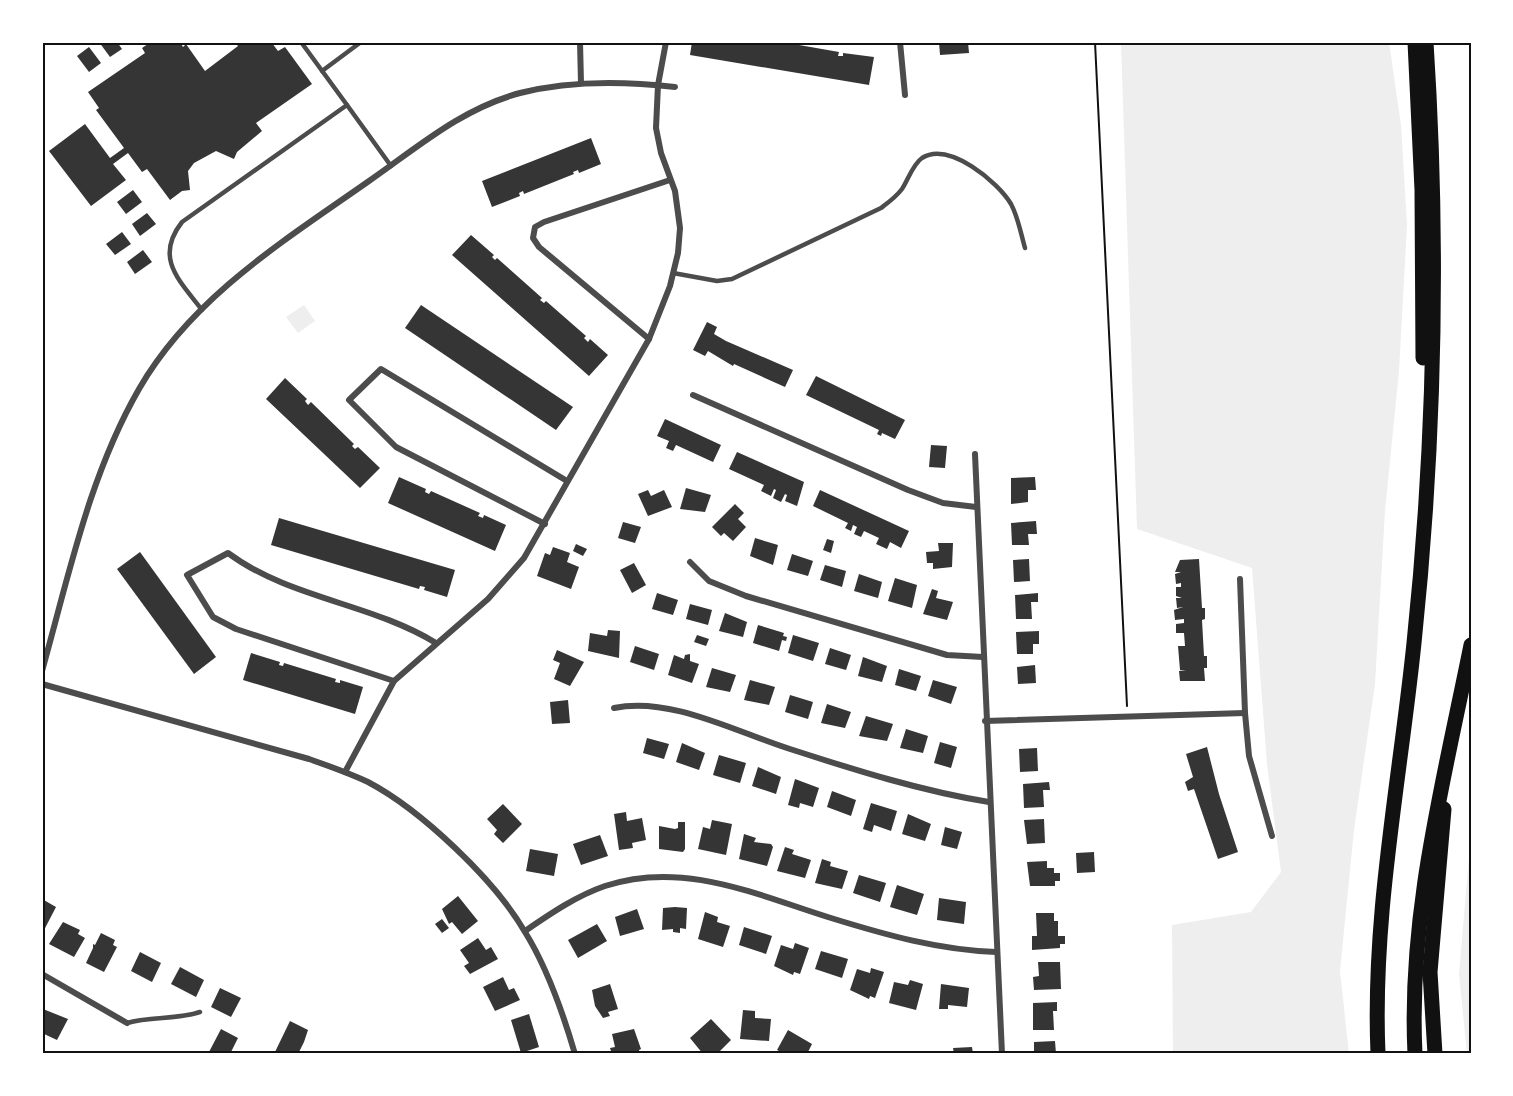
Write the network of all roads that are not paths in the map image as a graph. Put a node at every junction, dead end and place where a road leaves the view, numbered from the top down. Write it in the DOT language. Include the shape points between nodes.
graph roads {
  1 [pos="301,42"];
  2 [pos="362,42"];
  3 [pos="580,42"];
  4 [pos="666,42"];
  5 [pos="900,42"];
  6 [pos="1415,42"];
  7 [pos="1426,42"];
  8 [pos="322,70"];
  9 [pos="582,83"];
  10 [pos="658,85"];
  11 [pos="675,87"];
  12 [pos="905,95"];
  13 [pos="346,105"];
  14 [pos="391,165"];
  15 [pos="670,180"];
  16 [pos="1025,248"];
  17 [pos="674,273"];
  18 [pos="202,310"];
  19 [pos="649,339"];
  20 [pos="693,395"];
  21 [pos="1428,448"];
  22 [pos="975,454"];
  23 [pos="567,481"];
  24 [pos="976,507"];
  25 [pos="545,524"];
  26 [pos="690,562"];
  27 [pos="1240,579"];
  28 [pos="436,643"];
  29 [pos="1471,645"];
  30 [pos="983,657"];
  31 [pos="42,670"];
  32 [pos="394,681"];
  33 [pos="42,684"];
  34 [pos="614,708"];
  35 [pos="1245,713"];
  36 [pos="985,721"];
  37 [pos="345,772"];
  38 [pos="1445,777"];
  39 [pos="989,802"];
  40 [pos="1272,836"];
  41 [pos="525,931"];
  42 [pos="996,952"];
  43 [pos="42,974"];
  44 [pos="200,1012"];
  45 [pos="127,1023"];
  46 [pos="575,1054"];
  47 [pos="1002,1054"];
  48 [pos="1378,1054"];
  49 [pos="1415,1054"];
  50 [pos="1436,1054"];
  1 -- 8 [label="lane"];
  2 -- 8 [label="lane"];
  3 -- 9 [label="street"];
  4 -- 10 [label="street"];
  5 -- 12 [label="street"];
  6 -- 21 [label="highway" via="1422,190 1423,387"];
  7 -- 21 [label="highway" via="1434,257 1434,378"];
  8 -- 13 [label="lane"];
  9 -- 10 [label="street"];
  9 -- 14 [label="street" via="520,93 477,108"];
  10 -- 11 [label="street"];
  10 -- 15 [label="street" via="657,139"];
  13 -- 14 [label="lane"];
  13 -- 18 [label="lane" via="182,222 175,231 169,261"];
  14 -- 18 [label="street" via="258,259"];
  15 -- 17 [label="street" via="680,228"];
  15 -- 19 [label="street" via="544,222 533,233 539,247"];
  16 -- 17 [label="lane" via="1012,206 1002,192 958,158 932,154 919,161 901,190 882,208 770,262 732,279 717,281"];
  17 -- 19 [label="street"];
  18 -- 31 [label="street" via="140,387 104,459"];
  19 -- 23 [label="street"];
  20 -- 24 [label="street" via="908,490 943,503"];
  21 -- 48 [label="highway" via="1414,644 1384,888 1378,965"];
  22 -- 24 [label="street"];
  23 -- 25 [label="street"];
  23 -- 25 [label="street" via="381,369 349,400 396,447"];
  24 -- 30 [label="street"];
  25 -- 28 [label="street" via="524,558 488,599"];
  26 -- 30 [label="street" via="709,580 746,596 947,655"];
  27 -- 35 [label="street"];
  28 -- 32 [label="street"];
  28 -- 32 [label="street" via="392,620 274,581 228,553 187,575 213,617"];
  29 -- 38 [label="highway"];
  30 -- 36 [label="street"];
  32 -- 37 [label="street"];
  33 -- 37 [label="street" via="249,740"];
  34 -- 39 [label="street" via="636,704 674,710 935,793"];
  35 -- 36 [label="street"];
  35 -- 40 [label="street" via="1250,756"];
  36 -- 39 [label="street"];
  37 -- 41 [label="street" via="387,794 437,832 485,881"];
  38 -- 49 [label="highway" via="1421,900 1415,972"];
  38 -- 50 [label="highway" via="1430,972"];
  39 -- 42 [label="street"];
  41 -- 42 [label="street" via="603,886 639,878 687,877 731,885 921,944"];
  41 -- 46 [label="street" via="558,1003"];
  42 -- 47 [label="street"];
  43 -- 45 [label="street"];
  44 -- 45 [label="lane"];
}
